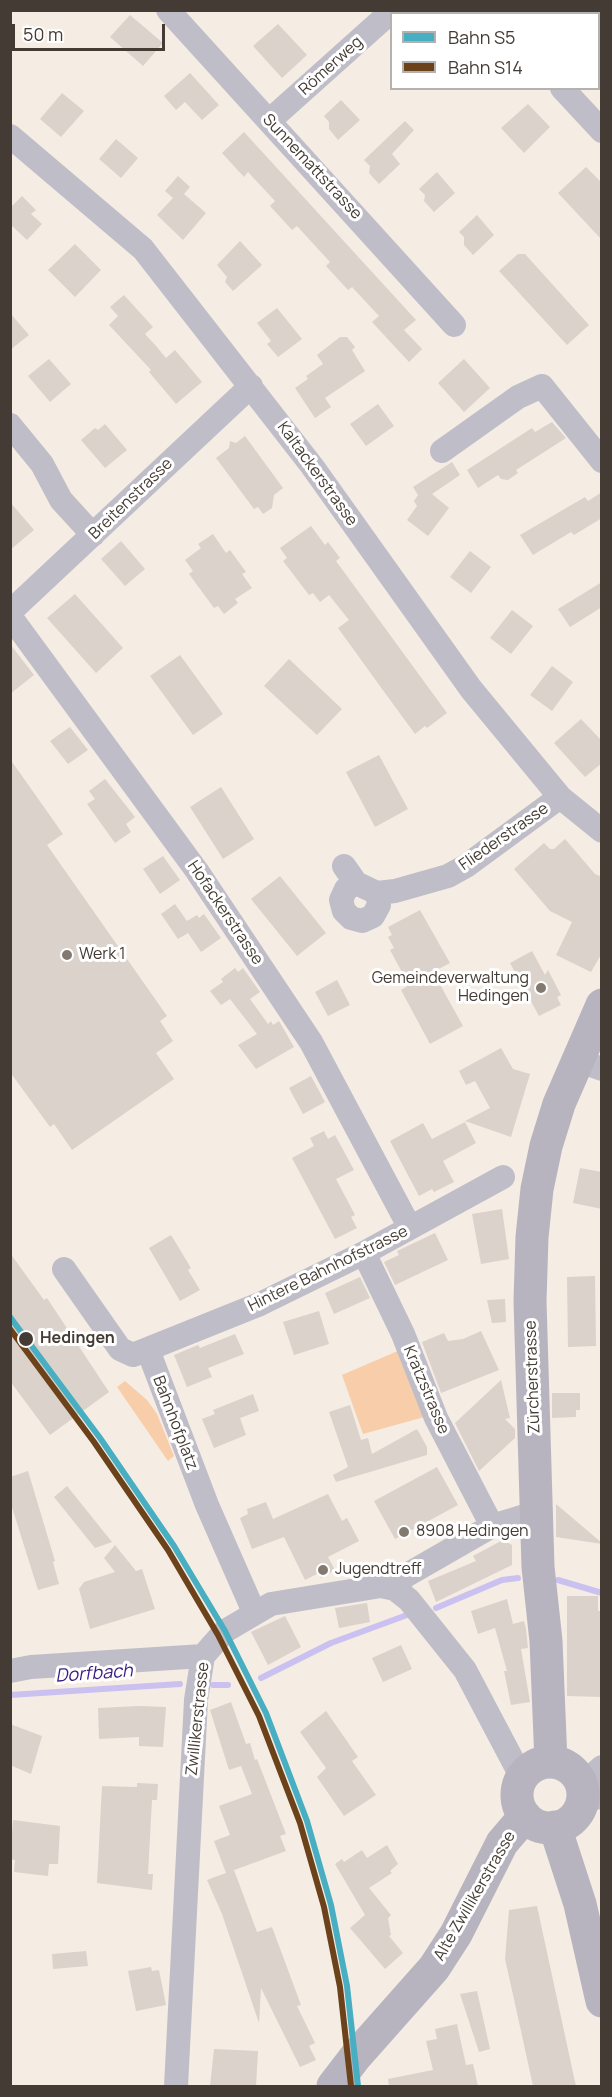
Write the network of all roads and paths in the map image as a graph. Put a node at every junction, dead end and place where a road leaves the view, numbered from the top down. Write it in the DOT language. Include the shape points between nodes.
graph roads {
  1 [pos="168,10"];
  2 [pos="390,13"];
  3 [pos="564,90"];
  4 [pos="269,121"];
  5 [pos="599,126"];
  6 [pos="10,136"];
  7 [pos="454,325"];
  8 [pos="251,386"];
  9 [pos="10,426"];
  10 [pos="442,451"];
  11 [pos="602,461"];
  12 [pos="93,534"];
  13 [pos="10,614"];
  14 [pos="560,797"];
  15 [pos="602,831"];
  16 [pos="359,881"];
  17 [pos="602,1005"];
  18 [pos="589,1065"];
  19 [pos="503,1176"];
  20 [pos="410,1228"];
  21 [pos="364,1253"];
  22 [pos="64,1269"];
  23 [pos="148,1350"];
  24 [pos="538,1515"];
  25 [pos="492,1526"];
  26 [pos="394,1589"];
  27 [pos="254,1612"];
  28 [pos="203,1656"];
  29 [pos="10,1671"];
  30 [pos="551,1762"];
  31 [pos="522,1778"];
  32 [pos="592,1787"];
  33 [pos="540,1822"];
  34 [pos="602,2001"];
  35 [pos="176,2086"];
  36 [pos="333,2086"];
  1 -- 4 [label="street, Sunnemattstrasse"];
  2 -- 4 [label="street, Römerweg"];
  3 -- 5 [label="street"];
  4 -- 7 [label="street, Sunnemattstrasse"];
  6 -- 8 [label="street, Kaltackerstrasse" via="143,249"];
  8 -- 12 [label="street, Breitenstrasse"];
  8 -- 14 [label="street, Kaltackerstrasse" via="471,689"];
  9 -- 12 [label="street" via="42,464 61,500"];
  10 -- 11 [label="street" via="518,397 542,386"];
  12 -- 13 [label="street, Breitenstrasse"];
  13 -- 20 [label="street, Hofackerstrasse" via="197,871 311,1042"];
  14 -- 15 [label="street, Kaltackerstrasse"];
  14 -- 16 [label="street, Fliederstrasse" via="466,866 424,883"];
  17 -- 18 [label="main road, Zürcherstrasse"];
  18 -- 24 [label="main road, Zürcherstrasse" via="546,1146 537,1189 530,1301"];
  19 -- 20 [label="street, Hintere Bahnhofstrasse"];
  20 -- 21 [label="street, Hintere Bahnhofstrasse"];
  21 -- 23 [label="street, Hintere Bahnhofstrasse" via="260,1304"];
  21 -- 25 [label="street, Kratzstrasse" via="403,1334 436,1418"];
  22 -- 23 [label="street" via="120,1349 133,1355"];
  23 -- 27 [label="street, Bahnhofplatz" via="207,1505"];
  24 -- 25 [label="street"];
  24 -- 30 [label="main road, Zürcherstrasse"];
  25 -- 26 [label="street" via="405,1576"];
  26 -- 27 [label="street, Zwillikerstrasse" via="381,1586 271,1604"];
  26 -- 31 [label="street" via="409,1600 465,1670"];
  27 -- 28 [label="street, Zwillikerstrasse" via="225,1631"];
  28 -- 29 [label="street"];
  28 -- 35 [label="street, Zwillikerstrasse" via="195,1711"];
  30 -- 31 [label="main road" via="534,1766"];
  30 -- 32 [label="main road" via="570,1768"];
  31 -- 33 [label="main road" via="517,1798"];
  32 -- 33 [label="main road" via="574,1818"];
  33 -- 34 [label="main road" via="580,1904"];
  33 -- 36 [label="main road, Alte Zwillikerstrasse" via="502,1843 456,1934 434,1968"];
}
